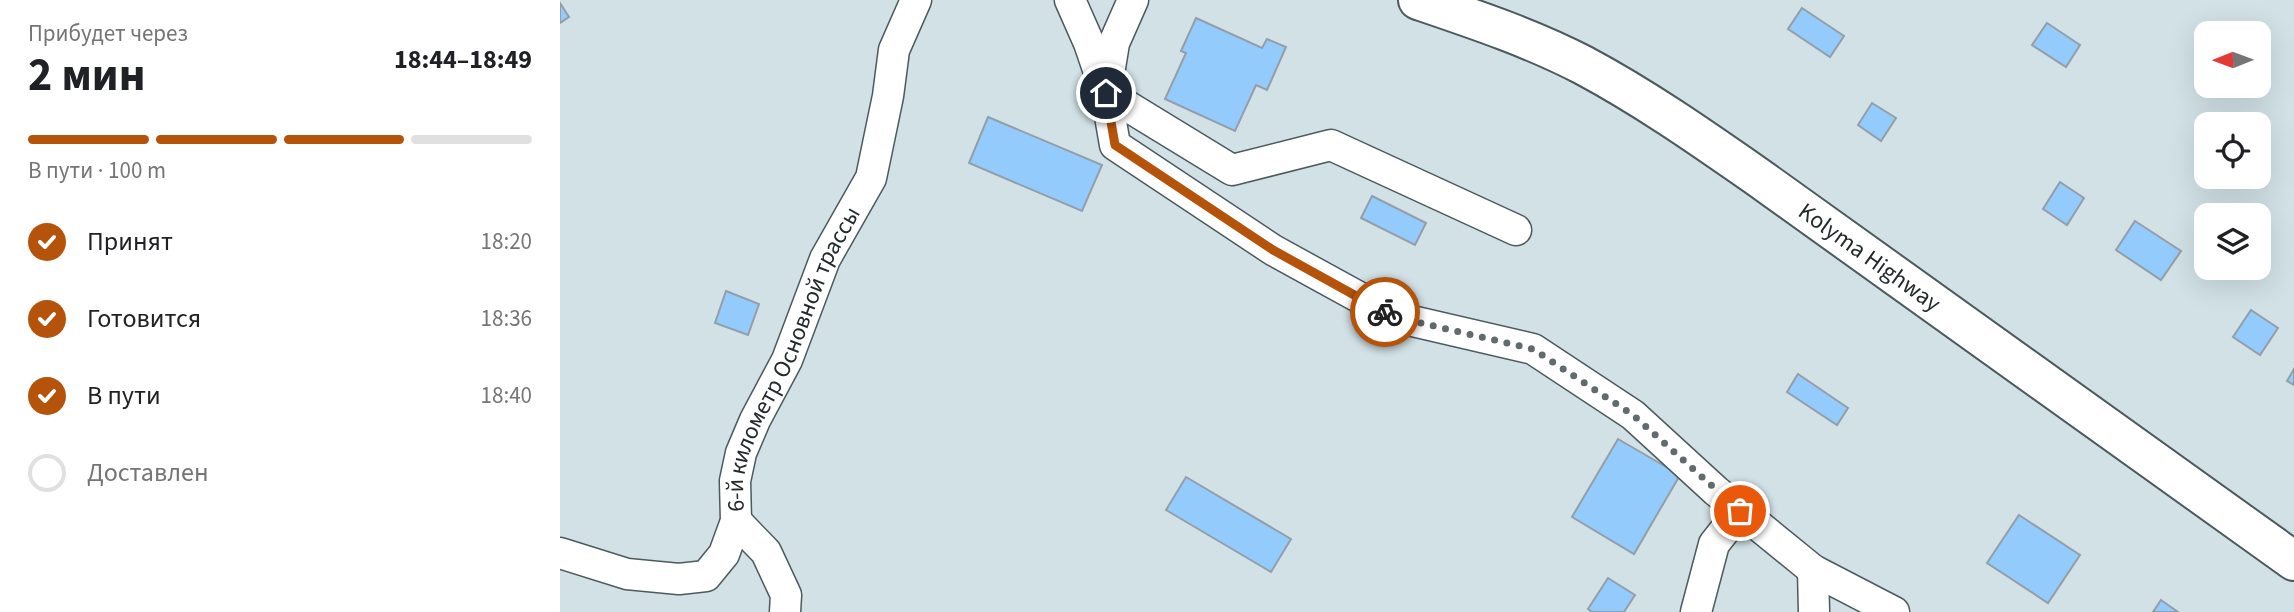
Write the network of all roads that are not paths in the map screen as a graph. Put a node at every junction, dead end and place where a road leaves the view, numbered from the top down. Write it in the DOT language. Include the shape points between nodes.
graph roads {
  1 [pos="916,0"];
  2 [pos="1070,0"];
  3 [pos="1133,0"];
  4 [pos="1418,0"];
  5 [pos="1106,93"];
  6 [pos="1516,230"];
  7 [pos="1740,511"];
  8 [pos="736,521"];
  9 [pos="560,553"];
  10 [pos="2294,561"];
  11 [pos="1813,570"];
  12 [pos="785,612"];
  13 [pos="1696,612"];
  14 [pos="1814,612"];
  15 [pos="1894,612"];
  1 -- 8 [label="street, 6-й километр Основной трассы" via="894,50 871,178 825,259 787,360 741,453 735,481"];
  2 -- 5 [label="street"];
  3 -- 5 [label="street" via="1114,43"];
  4 -- 10 [label="highway, Kolyma Highway" via="1581,65 1676,121"];
  5 -- 6 [label="street" via="1232,170 1331,145"];
  5 -- 7 [label="street" via="1115,145 1273,250 1395,317 1533,349 1633,415"];
  7 -- 11 [label="street"];
  7 -- 13 [label="street" via="1714,544"];
  8 -- 9 [label="street, 6-й километр Основной трассы" via="724,554 706,576 679,579 627,574"];
  8 -- 12 [label="street" via="766,552 786,595"];
  11 -- 14 [label="street"];
  11 -- 15 [label="street"];
}
